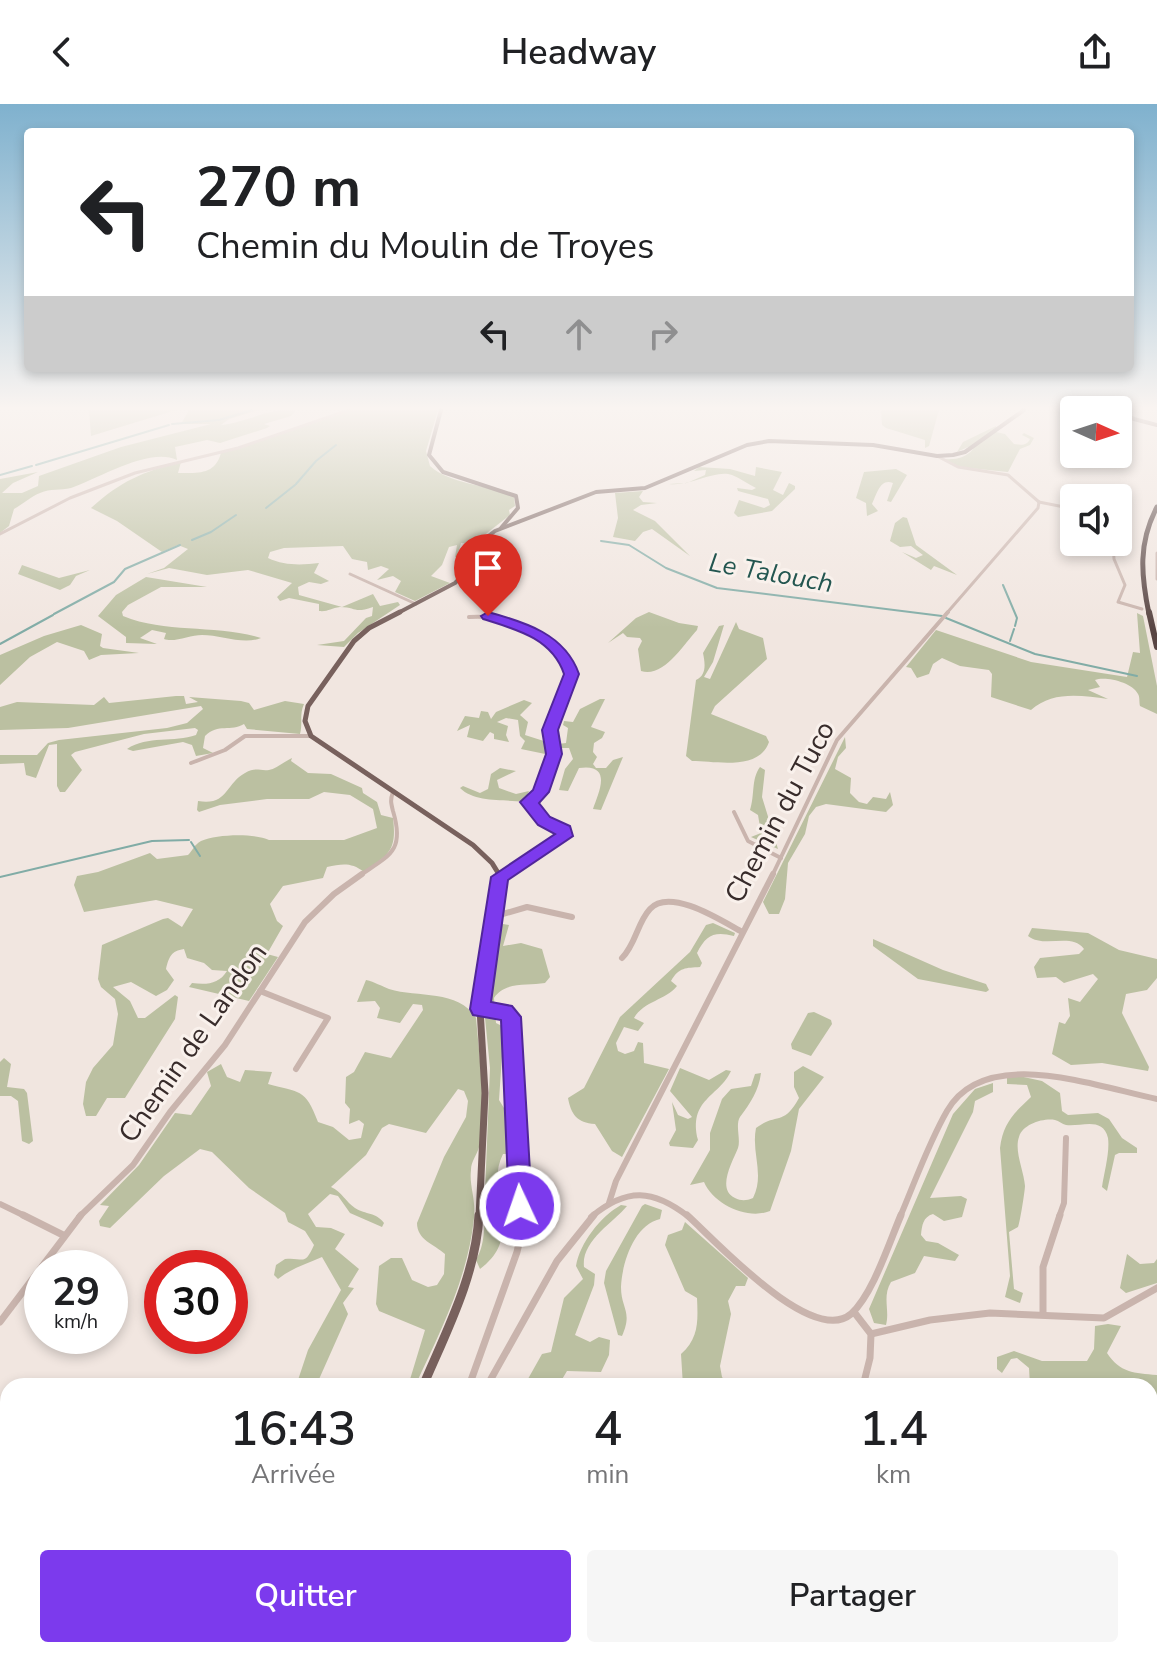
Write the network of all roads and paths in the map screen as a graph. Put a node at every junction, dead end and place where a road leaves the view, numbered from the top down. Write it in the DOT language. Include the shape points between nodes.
graph roads {
  1 [pos="110,483"];
  2 [pos="480,483"];
  3 [pos="659,483"];
  4 [pos="1017,483"];
  5 [pos="1039,502"];
  6 [pos="1060,506"];
  7 [pos="1157,507"];
  8 [pos="501,528"];
  9 [pos="0,534"];
  10 [pos="1157,553"];
  11 [pos="1114,556"];
  12 [pos="350,574"];
  13 [pos="1157,579"];
  14 [pos="416,604"];
  15 [pos="1142,609"];
  16 [pos="469,617"];
  17 [pos="1157,647"];
  18 [pos="311,736"];
  19 [pos="191,763"];
  20 [pos="393,792"];
  21 [pos="734,812"];
  22 [pos="781,858"];
  23 [pos="500,877"];
  24 [pos="496,916"];
  25 [pos="572,917"];
  26 [pos="742,932"];
  27 [pos="622,958"];
  28 [pos="260,991"];
  29 [pos="480,1009"];
  30 [pos="296,1069"];
  31 [pos="1157,1099"];
  32 [pos="1066,1138"];
  33 [pos="616,1181"];
  34 [pos="619,1199"];
  35 [pos="609,1203"];
  36 [pos="0,1204"];
  37 [pos="63,1235"];
  38 [pos="1157,1288"];
  39 [pos="854,1312"];
  40 [pos="1043,1314"];
  41 [pos="0,1322"];
  42 [pos="871,1334"];
  43 [pos="426,1378"];
  44 [pos="472,1378"];
  45 [pos="491,1378"];
  46 [pos="865,1378"];
  1 -- 9 [label="street"];
  2 -- 8 [label="main road" via="516,496 518,508"];
  3 -- 8 [label="main road" via="596,492"];
  4 -- 5 [label="street"];
  5 -- 6 [label="street"];
  5 -- 22 [label="street, Chemin du Tuco" via="841,734"];
  7 -- 17 [label="highway" via="1143,536 1141,568"];
  8 -- 14 [label="main road" via="478,544 461,578"];
  10 -- 13 [label="street"];
  11 -- 15 [label="street" via="1125,585 1118,602"];
  12 -- 14 [label="street"];
  14 -- 18 [label="main road" via="369,628 348,647 308,706 305,721"];
  16 -- 23 [label="street" via="488,616 531,628 572,672 550,730 554,754 540,792 529,802 564,836"];
  18 -- 19 [label="street" via="245,736 230,748"];
  18 -- 20 [label="main road"];
  20 -- 23 [label="main road" via="485,854"];
  20 -- 28 [label="street, Chemin de Landon" via="397,847 315,911"];
  21 -- 22 [label="street" via="748,841"];
  22 -- 26 [label="street, Chemin du Tuco"];
  23 -- 24 [label="main road"];
  24 -- 25 [label="street" via="527,907"];
  24 -- 29 [label="main road"];
  26 -- 27 [label="street" via="683,904 661,902 651,906"];
  26 -- 33 [label="street, Chemin du Tuco"];
  28 -- 30 [label="street" via="328,1018"];
  28 -- 37 [label="street, Chemin de Landon" via="133,1165"];
  29 -- 43 [label="main road" via="485,1093 478,1234 462,1294"];
  29 -- 44 [label="street" via="511,1017 522,1230"];
  31 -- 39 [label="street" via="1028,1073 1007,1072 971,1084 947,1111"];
  32 -- 40 [label="street" via="1064,1203 1043,1267"];
  33 -- 34 [label="street"];
  33 -- 35 [label="street, Chemin du Tuco"];
  34 -- 35 [label="street"];
  34 -- 39 [label="street" via="642,1195 674,1203 807,1314 831,1321"];
  35 -- 45 [label="street" via="589,1221 543,1285"];
  36 -- 37 [label="street"];
  37 -- 41 [label="street, Chemin de Landon"];
  38 -- 40 [label="street" via="1101,1319"];
  39 -- 42 [label="street"];
  40 -- 42 [label="street" via="942,1317"];
  42 -- 46 [label="street"];
}
